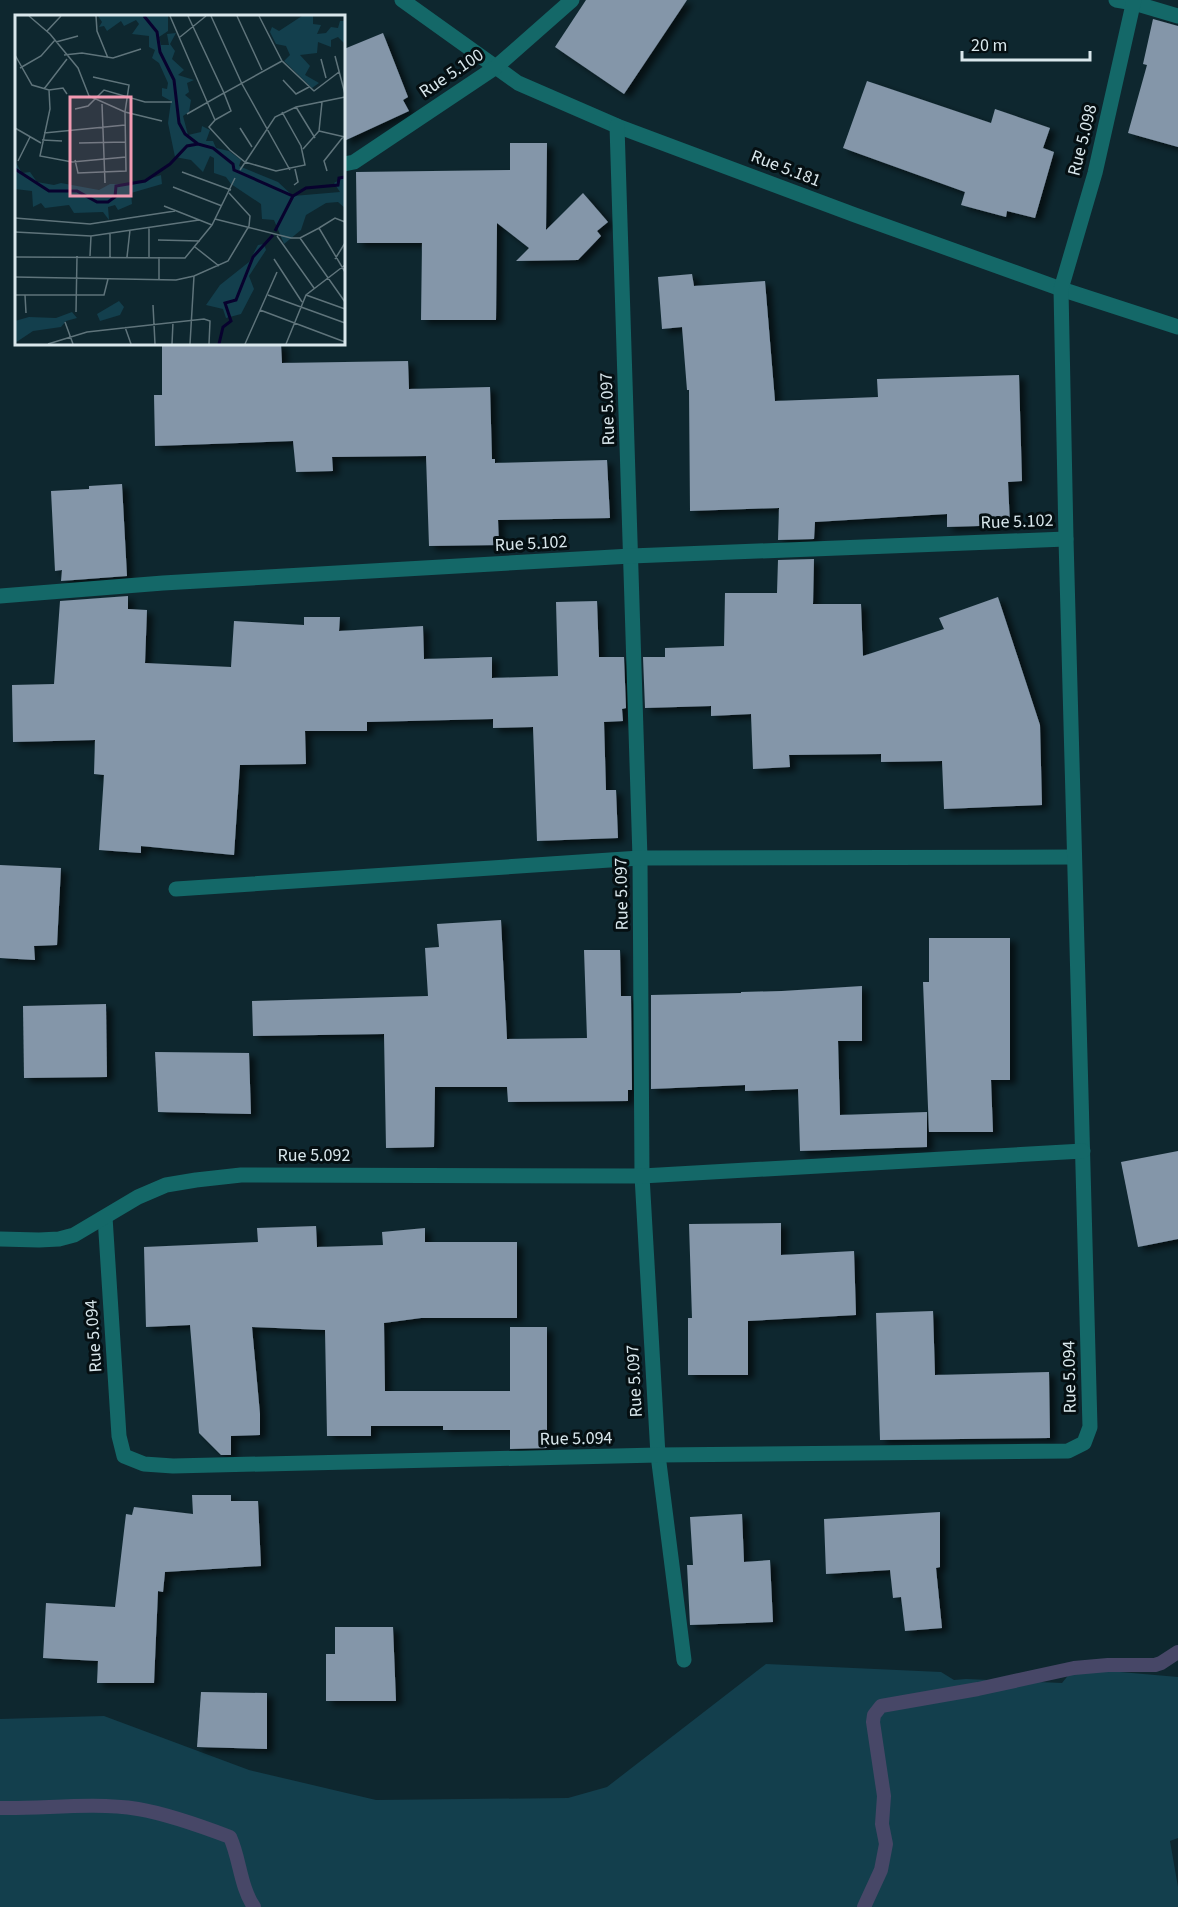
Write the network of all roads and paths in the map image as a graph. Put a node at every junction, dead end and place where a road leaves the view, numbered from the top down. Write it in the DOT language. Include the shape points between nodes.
graph roads {
  1 [pos="402,0"];
  2 [pos="572,0"];
  3 [pos="1116,0"];
  4 [pos="1134,2"];
  5 [pos="1178,16"];
  6 [pos="495,67"];
  7 [pos="617,126"];
  8 [pos="345,164"];
  9 [pos="1061,288"];
  10 [pos="1178,327"];
  11 [pos="1066,539"];
  12 [pos="631,556"];
  13 [pos="0,596"];
  14 [pos="1074,857"];
  15 [pos="640,858"];
  16 [pos="176,889"];
  17 [pos="1083,1151"];
  18 [pos="642,1176"];
  19 [pos="105,1217"];
  20 [pos="0,1239"];
  21 [pos="658,1455"];
  22 [pos="684,1660"];
  1 -- 6 [label="street, Rue 5.181"];
  2 -- 6 [label="street, Rue 5.100"];
  3 -- 4 [label="street"];
  4 -- 5 [label="street"];
  4 -- 9 [label="street, Rue 5.098" via="1095,173"];
  6 -- 7 [label="street, Rue 5.181" via="518,83"];
  6 -- 8 [label="street, Rue 5.100" via="354,162"];
  7 -- 9 [label="street, Rue 5.181"];
  7 -- 12 [label="street, Rue 5.097"];
  9 -- 10 [label="street, Rue 5.181"];
  9 -- 11 [label="street, Rue 5.098"];
  11 -- 12 [label="street, Rue 5.102"];
  11 -- 14 [label="street, Rue 5.098"];
  12 -- 13 [label="street, Rue 5.102"];
  12 -- 15 [label="street, Rue 5.097"];
  14 -- 15 [label="street"];
  14 -- 17 [label="street, Rue 5.094"];
  15 -- 16 [label="street"];
  15 -- 18 [label="street, Rue 5.097"];
  17 -- 18 [label="street, Rue 5.092"];
  17 -- 21 [label="street, Rue 5.094" via="1090,1427 1084,1443 1068,1451"];
  18 -- 19 [label="street, Rue 5.092" via="241,1175 166,1185"];
  18 -- 21 [label="street, Rue 5.097"];
  19 -- 20 [label="street, Rue 5.092" via="59,1239"];
  19 -- 21 [label="street, Rue 5.094" via="119,1436 124,1456 144,1464 173,1466"];
  21 -- 22 [label="street, Rue 5.097"];
}
